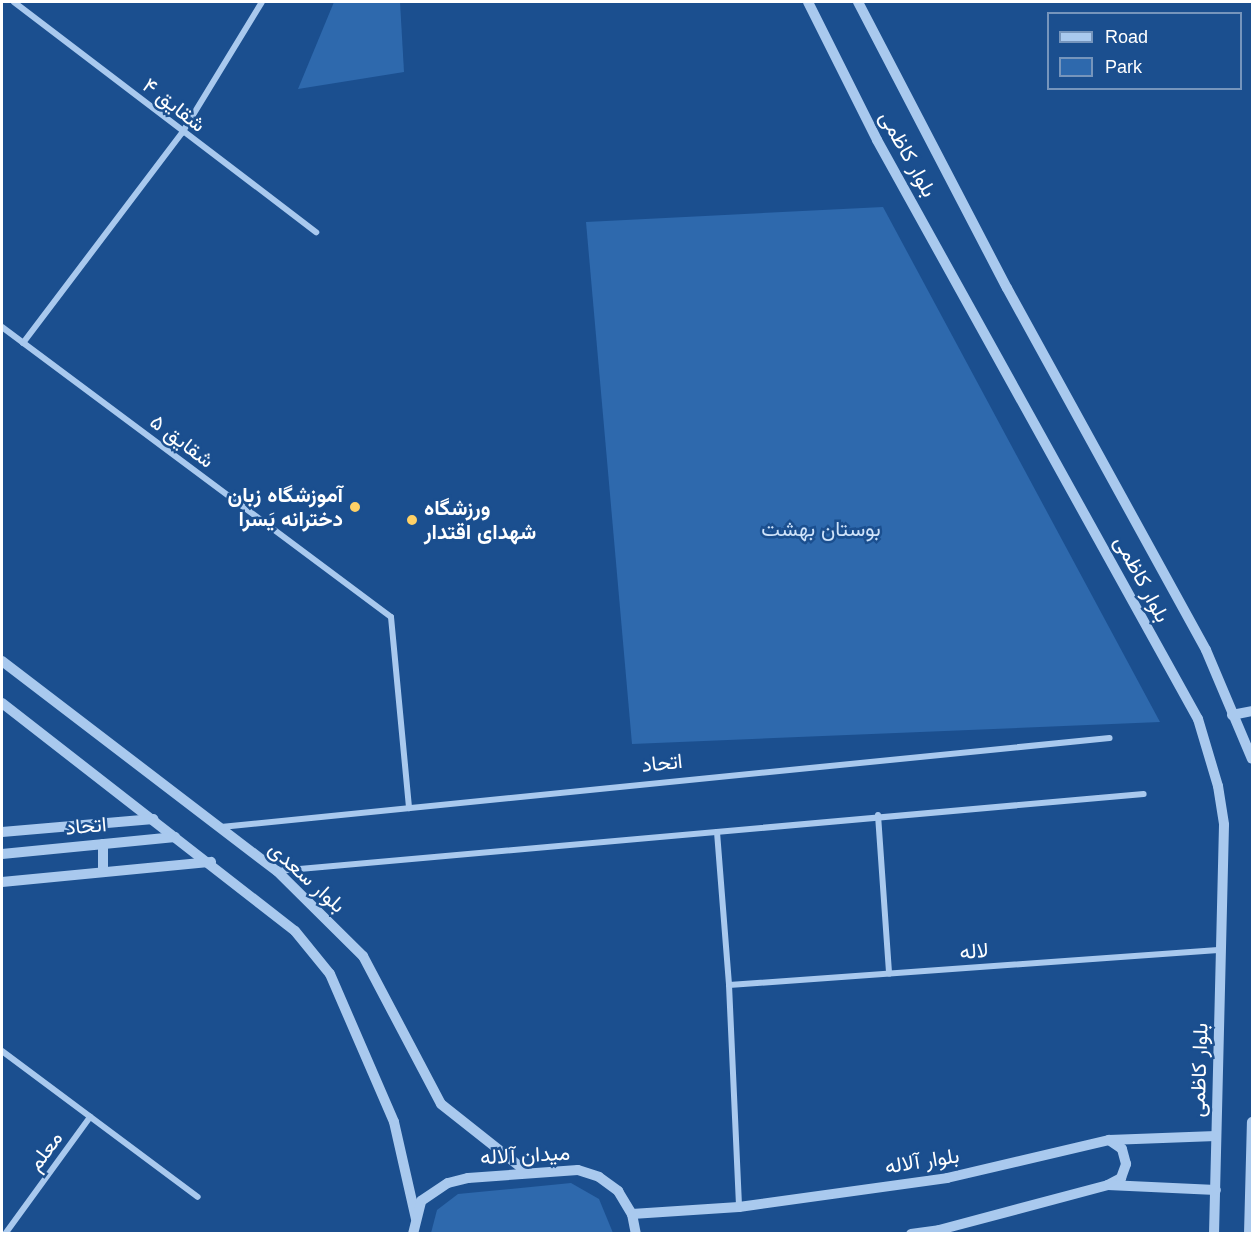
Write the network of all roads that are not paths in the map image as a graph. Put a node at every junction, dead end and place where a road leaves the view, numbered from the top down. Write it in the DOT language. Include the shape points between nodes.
graph roads {
  1 [pos="14,2"];
  2 [pos="808,2"];
  3 [pos="858,2"];
  4 [pos="260,4"];
  5 [pos="182,134"];
  6 [pos="316,232"];
  7 [pos="2,327"];
  8 [pos="23,343"];
  9 [pos="2,661"];
  10 [pos="2,703"];
  11 [pos="1252,711"];
  12 [pos="1232,715"];
  13 [pos="1110,738"];
  14 [pos="1252,759"];
  15 [pos="1144,794"];
  16 [pos="410,808"];
  17 [pos="878,815"];
  18 [pos="153,819"];
  19 [pos="219,827"];
  20 [pos="2,832"];
  21 [pos="717,832"];
  22 [pos="175,837"];
  23 [pos="103,844"];
  24 [pos="2,854"];
  25 [pos="211,862"];
  26 [pos="276,871"];
  27 [pos="103,872"];
  28 [pos="2,882"];
  29 [pos="1222,950"];
  30 [pos="889,974"];
  31 [pos="729,985"];
  32 [pos="2,1051"];
  33 [pos="90,1117"];
  34 [pos="1252,1122"];
  35 [pos="1216,1136"];
  36 [pos="1109,1140"];
  37 [pos="528,1173"];
  38 [pos="1108,1185"];
  39 [pos="1216,1190"];
  40 [pos="198,1197"];
  41 [pos="739,1207"];
  42 [pos="632,1214"];
  43 [pos="416,1219"];
  44 [pos="4,1233"];
  45 [pos="413,1233"];
  46 [pos="636,1233"];
  47 [pos="911,1233"];
  48 [pos="1214,1233"];
  49 [pos="1249,1233"];
  1 -- 5 [label="street, شقایق ۴"];
  2 -- 29 [label="street, بلوار کاظمی" via="877,140 1198,719 1218,786 1224,825"];
  3 -- 12 [label="street, بلوار کاظمی" via="1007,288 1206,650"];
  4 -- 5 [label="street"];
  5 -- 6 [label="street, شقایق ۴"];
  5 -- 8 [label="street"];
  7 -- 8 [label="street, شقایق ۵"];
  8 -- 16 [label="street, شقایق ۵" via="391,617"];
  9 -- 19 [label="street, بلوار سعدی"];
  10 -- 18 [label="street"];
  11 -- 12 [label="street"];
  12 -- 14 [label="street, بلوار کاظمی" via="1246,736"];
  13 -- 16 [label="street, اتحاد"];
  15 -- 17 [label="street"];
  16 -- 19 [label="street, اتحاد"];
  17 -- 21 [label="street"];
  17 -- 30 [label="street"];
  18 -- 20 [label="street, اتحاد"];
  18 -- 22 [label="street"];
  19 -- 26 [label="street, بلوار سعدی"];
  21 -- 26 [label="street"];
  21 -- 31 [label="street"];
  22 -- 23 [label="street, اتحاد"];
  22 -- 25 [label="street"];
  23 -- 24 [label="street, اتحاد"];
  23 -- 27 [label="street"];
  25 -- 27 [label="street"];
  25 -- 43 [label="street" via="295,931 330,974 393,1122"];
  26 -- 37 [label="street, بلوار سعدی" via="363,956 441,1104"];
  27 -- 28 [label="street"];
  29 -- 30 [label="street, لاله"];
  29 -- 35 [label="street, بلوار کاظمی"];
  30 -- 31 [label="street, لاله"];
  31 -- 41 [label="street"];
  32 -- 33 [label="street"];
  33 -- 40 [label="street"];
  33 -- 44 [label="street, معلم"];
  34 -- 49 [label="street"];
  35 -- 36 [label="street, بلوار آلاله"];
  35 -- 39 [label="street, بلوار کاظمی"];
  36 -- 38 [label="street" via="1122,1149 1126,1164 1120,1178"];
  36 -- 41 [label="street, بلوار آلاله" via="947,1178"];
  37 -- 42 [label="street, میدان آلاله" via="578,1170 599,1177 618,1191"];
  37 -- 43 [label="street, میدان آلاله" via="448,1183 422,1202"];
  38 -- 39 [label="street"];
  38 -- 47 [label="street" via="939,1230"];
  39 -- 48 [label="street, بلوار کاظمی"];
  41 -- 42 [label="street, بلوار آلاله"];
  42 -- 46 [label="street, میدان آلاله"];
  43 -- 45 [label="street, میدان آلاله"];
}
